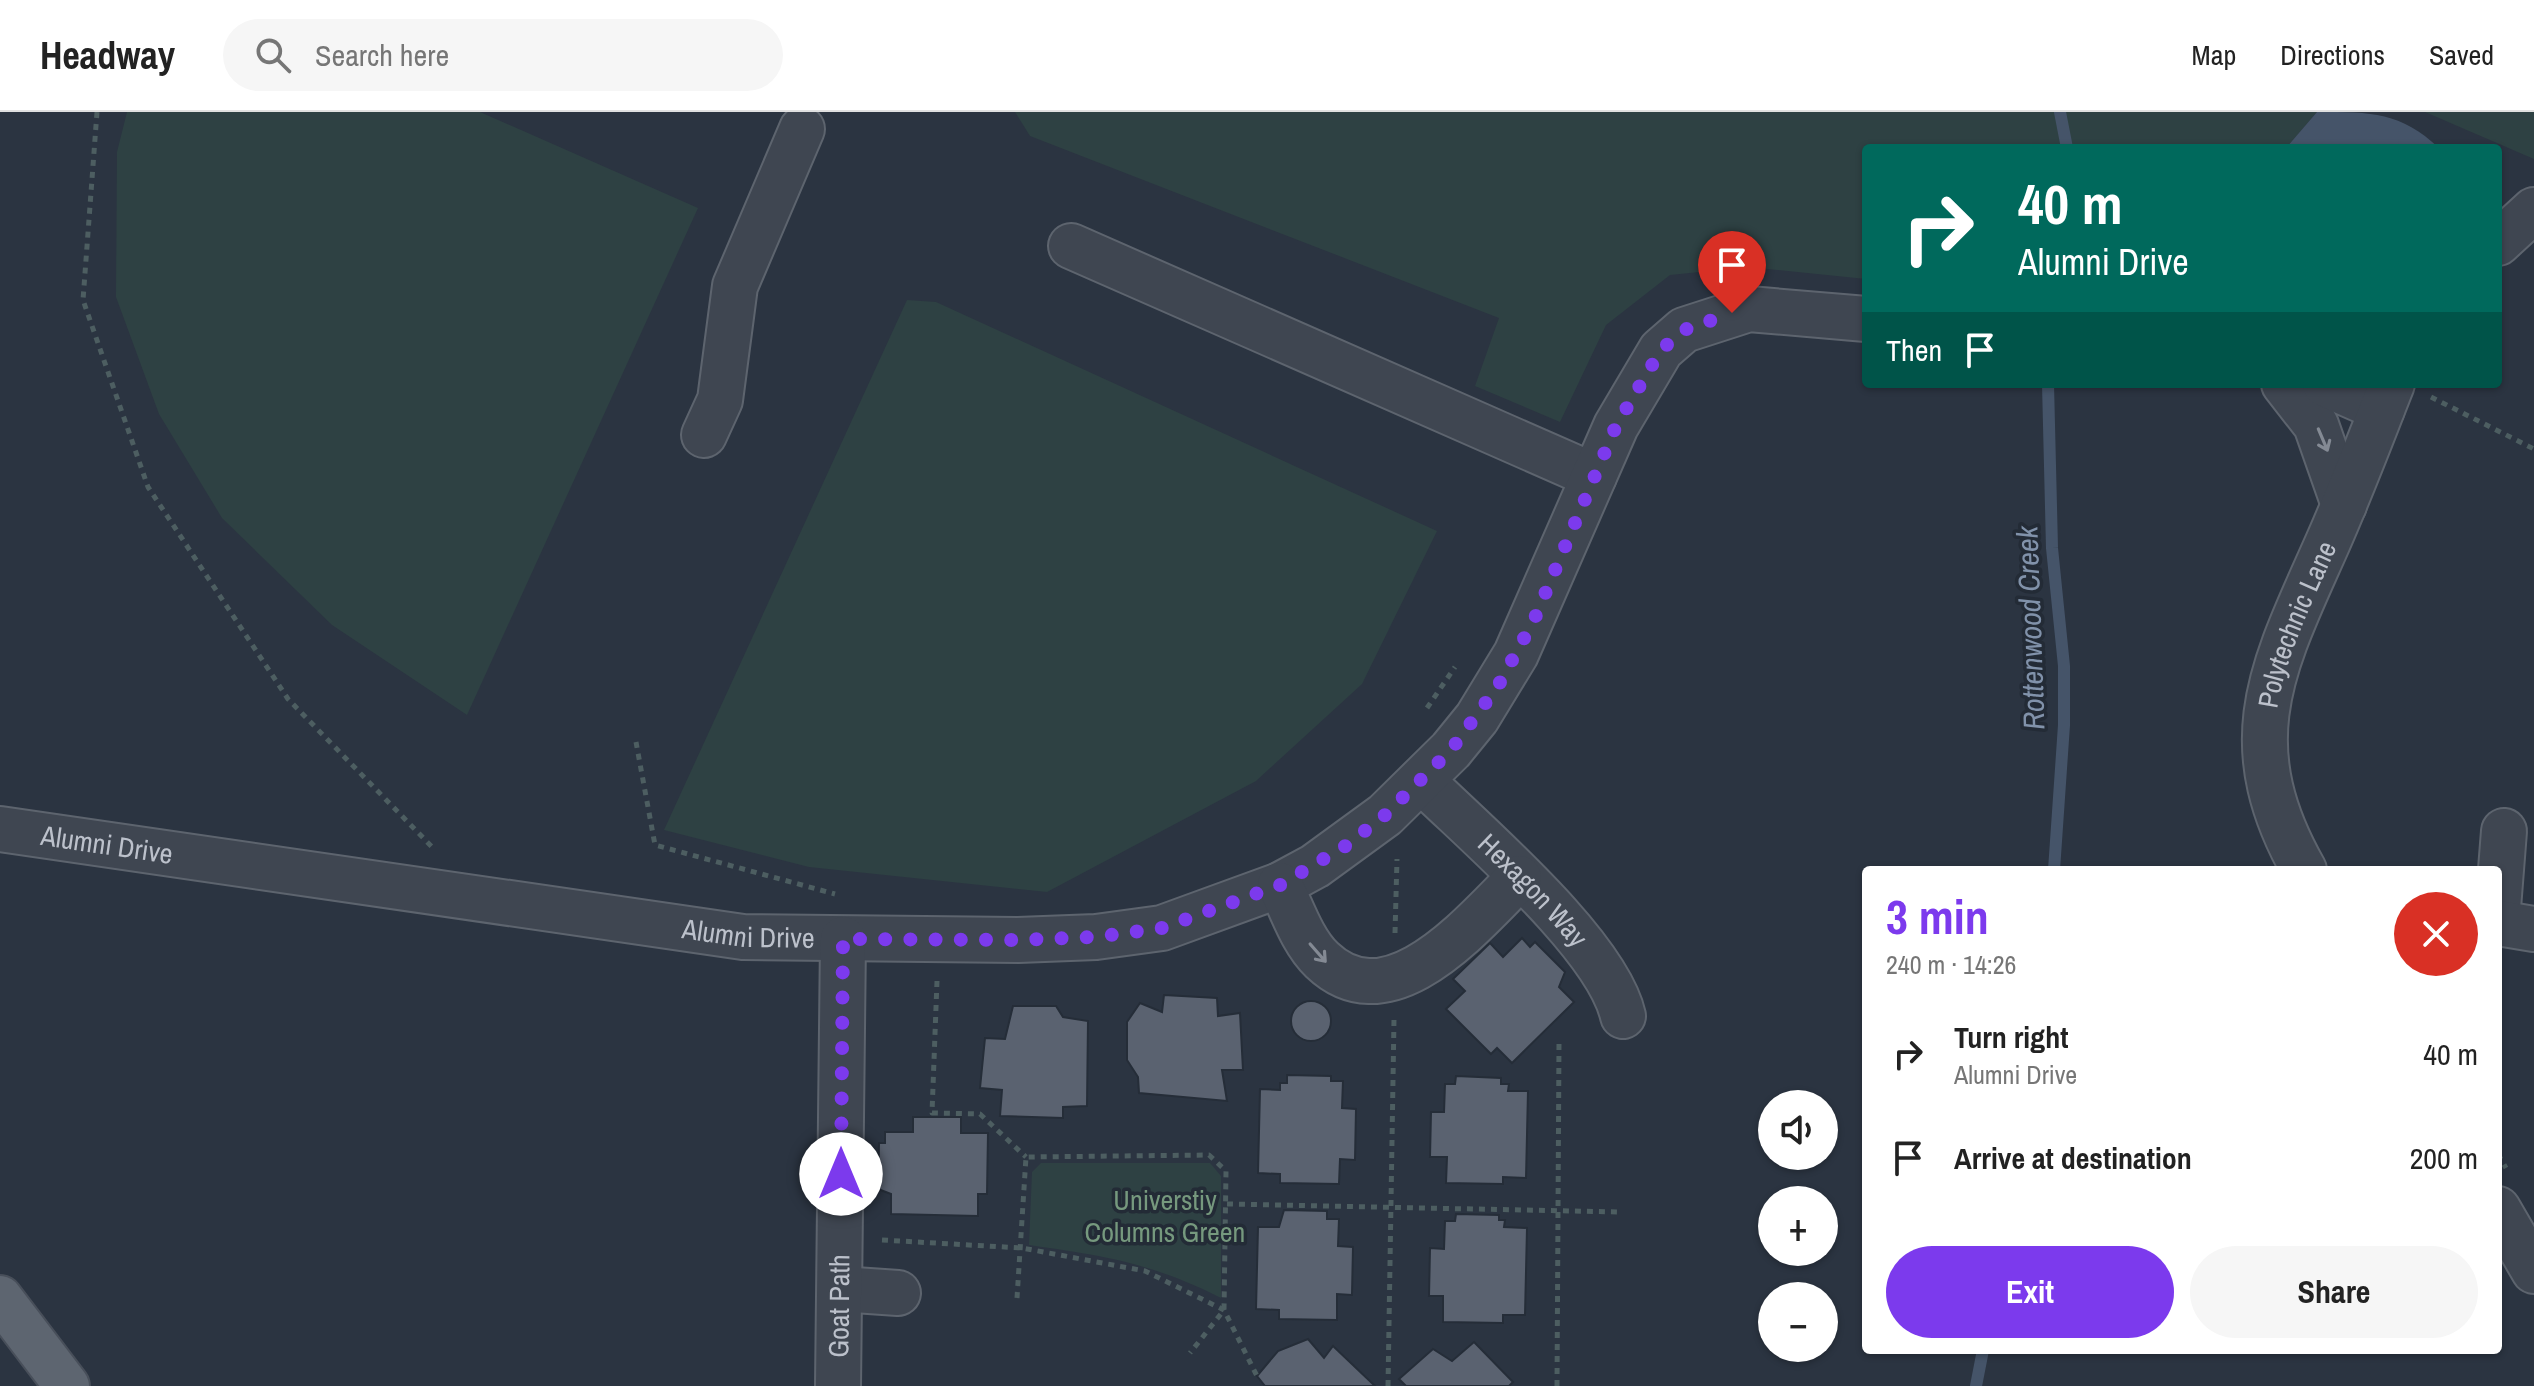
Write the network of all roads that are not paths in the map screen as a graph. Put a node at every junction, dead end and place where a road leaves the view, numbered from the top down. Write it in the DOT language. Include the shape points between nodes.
graph roads {
  1 [pos="802,129"];
  2 [pos="2534,210"];
  3 [pos="2502,239"];
  4 [pos="1071,246"];
  5 [pos="1862,319"];
  6 [pos="2287,388"];
  7 [pos="2352,388"];
  8 [pos="2398,395"];
  9 [pos="704,435"];
  10 [pos="1594,476"];
  11 [pos="2344,505"];
  12 [pos="1422,781"];
  13 [pos="0,829"];
  14 [pos="2504,831"];
  15 [pos="2302,866"];
  16 [pos="2501,866"];
  17 [pos="1519,878"];
  18 [pos="1280,885"];
  19 [pos="846,918"];
  20 [pos="2502,924"];
  21 [pos="2534,929"];
  22 [pos="1623,1016"];
  23 [pos="2502,1216"];
  24 [pos="2534,1271"];
  25 [pos="840,1289"];
  26 [pos="898,1293"];
  27 [pos="0,1298"];
  28 [pos="67,1386"];
  29 [pos="838,1386"];
  1 -- 9 [label="street" via="735,286 720,400"];
  2 -- 3 [label="street"];
  4 -- 10 [label="street"];
  5 -- 10 [label="street, Alumni Drive" via="1749,309 1684,330 1661,350 1638,383"];
  6 -- 11 [label="street, one-way" via="2316,425"];
  7 -- 8 [label="street"];
  8 -- 11 [label="street, Polytechnic Lane"];
  10 -- 12 [label="street, Alumni Drive" via="1516,654 1477,718"];
  11 -- 15 [label="street, Polytechnic Lane" via="2281,647 2266,699 2266,752 2274,800"];
  12 -- 17 [label="street, Hexagon Way"];
  12 -- 18 [label="street, Alumni Drive" via="1347,845"];
  13 -- 19 [label="street, Alumni Drive" via="705,933"];
  14 -- 16 [label="street"];
  18 -- 17 [label="street, one-way" via="1323,961 1360,979 1395,979 1437,954"];
  17 -- 22 [label="street, Hexagon Way" via="1599,962"];
  18 -- 19 [label="street, Alumni Drive" via="1162,928 1096,937 940,941"];
  19 -- 25 [label="street, Goat Path"];
  20 -- 21 [label="street"];
  23 -- 24 [label="street"];
  25 -- 26 [label="street"];
  25 -- 29 [label="street, Goat Path"];
  27 -- 28 [label="main road"];
}
